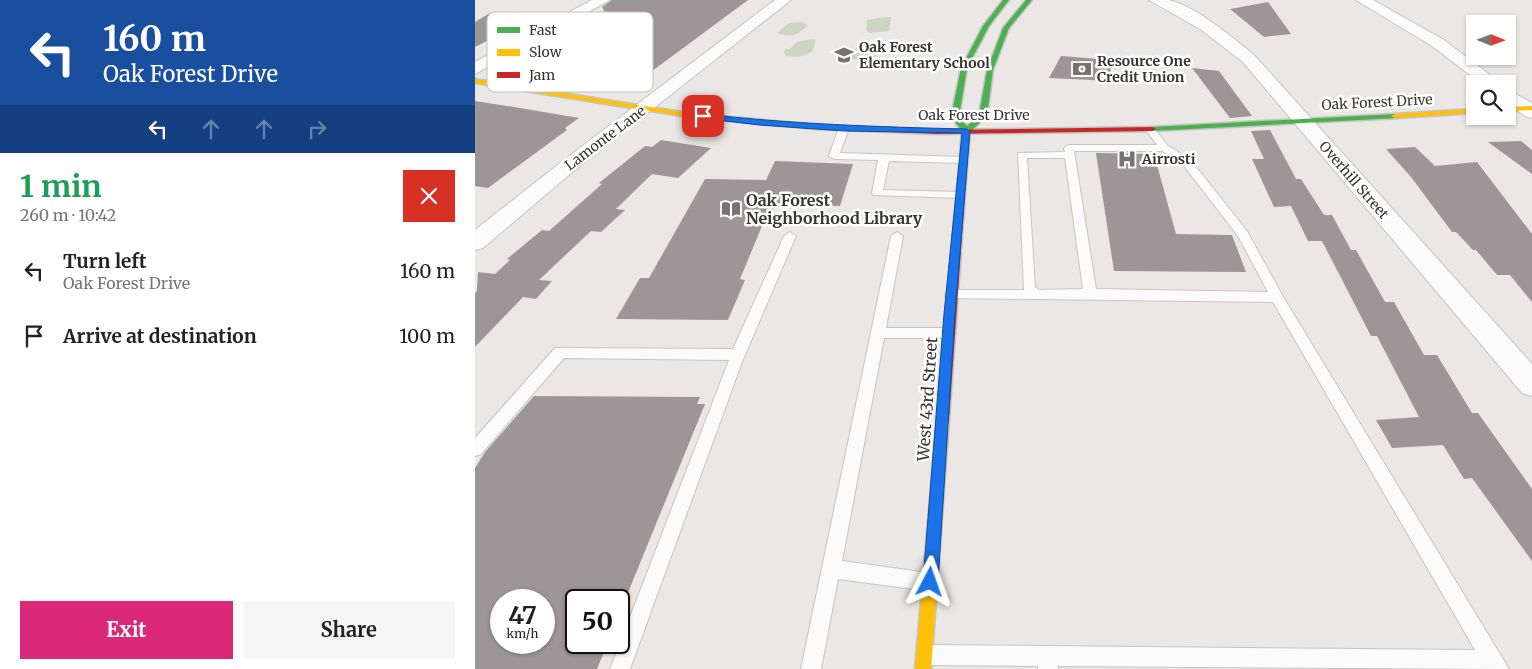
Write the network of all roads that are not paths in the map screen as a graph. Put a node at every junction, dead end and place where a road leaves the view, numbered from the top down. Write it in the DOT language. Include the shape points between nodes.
graph roads {
  1 [pos="603,0"];
  2 [pos="784,0"];
  3 [pos="1006,0"];
  4 [pos="1029,0"];
  5 [pos="1156,0"];
  6 [pos="1363,0"];
  7 [pos="581,12"];
  8 [pos="487,63"];
  9 [pos="475,69"];
  10 [pos="1481,75"];
  11 [pos="544,92"];
  12 [pos="1516,100"];
  13 [pos="645,108"];
  14 [pos="1516,109"];
  15 [pos="1530,109"];
  16 [pos="1466,112"];
  17 [pos="1302,121"];
  18 [pos="844,128"];
  19 [pos="1066,130"];
  20 [pos="1151,130"];
  21 [pos="966,131"];
  22 [pos="1164,148"];
  23 [pos="1069,152"];
  24 [pos="884,158"];
  25 [pos="963,160"];
  26 [pos="960,195"];
  27 [pos="790,236"];
  28 [pos="897,236"];
  29 [pos="475,242"];
  30 [pos="1035,294"];
  31 [pos="1090,294"];
  32 [pos="951,295"];
  33 [pos="1277,297"];
  34 [pos="878,333"];
  35 [pos="948,333"];
  36 [pos="737,355"];
  37 [pos="1532,384"];
  38 [pos="475,449"];
  39 [pos="831,569"];
  40 [pos="930,582"];
  41 [pos="923,662"];
  42 [pos="1047,662"];
  43 [pos="1496,665"];
  44 [pos="620,669"];
  45 [pos="811,669"];
  1 -- 7 [label="street"];
  2 -- 13 [label="street, Lamonte Lane"];
  3 -- 21 [label="main road" via="986,26 964,68 955,117"];
  4 -- 21 [label="main road" via="1006,28 990,70 983,116"];
  5 -- 17 [label="street, Overhill Street" via="1212,28 1249,59"];
  6 -- 10 [label="street" via="1431,38"];
  8 -- 9 [label="street"];
  11 -- 13 [label="main road, Oak Forest Drive"];
  12 -- 15 [label="street"];
  13 -- 18 [label="main road, Oak Forest Drive" via="759,123"];
  13 -- 29 [label="street, Lamonte Lane"];
  14 -- 15 [label="main road"];
  16 -- 17 [label="main road, Oak Forest Drive"];
  17 -- 20 [label="main road, Oak Forest Drive"];
  17 -- 37 [label="street, Overhill Street"];
  18 -- 21 [label="main road, Oak Forest Drive"];
  18 -- 24 [label="lane" via="834,156"];
  19 -- 20 [label="main road, Oak Forest Drive"];
  19 -- 21 [label="main road, Oak Forest Drive"];
  19 -- 23 [label="lane"];
  20 -- 22 [label="lane"];
  21 -- 25 [label="main road, West 43rd Street"];
  22 -- 23 [label="lane"];
  22 -- 33 [label="lane" via="1185,160 1243,234"];
  23 -- 30 [label="lane" via="1022,155 1029,288"];
  23 -- 31 [label="lane"];
  24 -- 25 [label="lane"];
  24 -- 26 [label="lane" via="877,193"];
  25 -- 26 [label="main road, West 43rd Street"];
  26 -- 32 [label="main road, West 43rd Street"];
  27 -- 36 [label="lane"];
  28 -- 34 [label="lane"];
  30 -- 31 [label="lane"];
  30 -- 32 [label="lane"];
  31 -- 33 [label="lane"];
  32 -- 35 [label="main road, West 43rd Street"];
  33 -- 43 [label="lane"];
  34 -- 35 [label="lane"];
  34 -- 39 [label="lane"];
  35 -- 40 [label="main road, West 43rd Street"];
  36 -- 38 [label="lane" via="560,352"];
  36 -- 44 [label="lane"];
  39 -- 40 [label="lane"];
  39 -- 45 [label="lane"];
  40 -- 41 [label="main road, West 43rd Street"];
  41 -- 42 [label="lane"];
  42 -- 43 [label="lane"];
}
